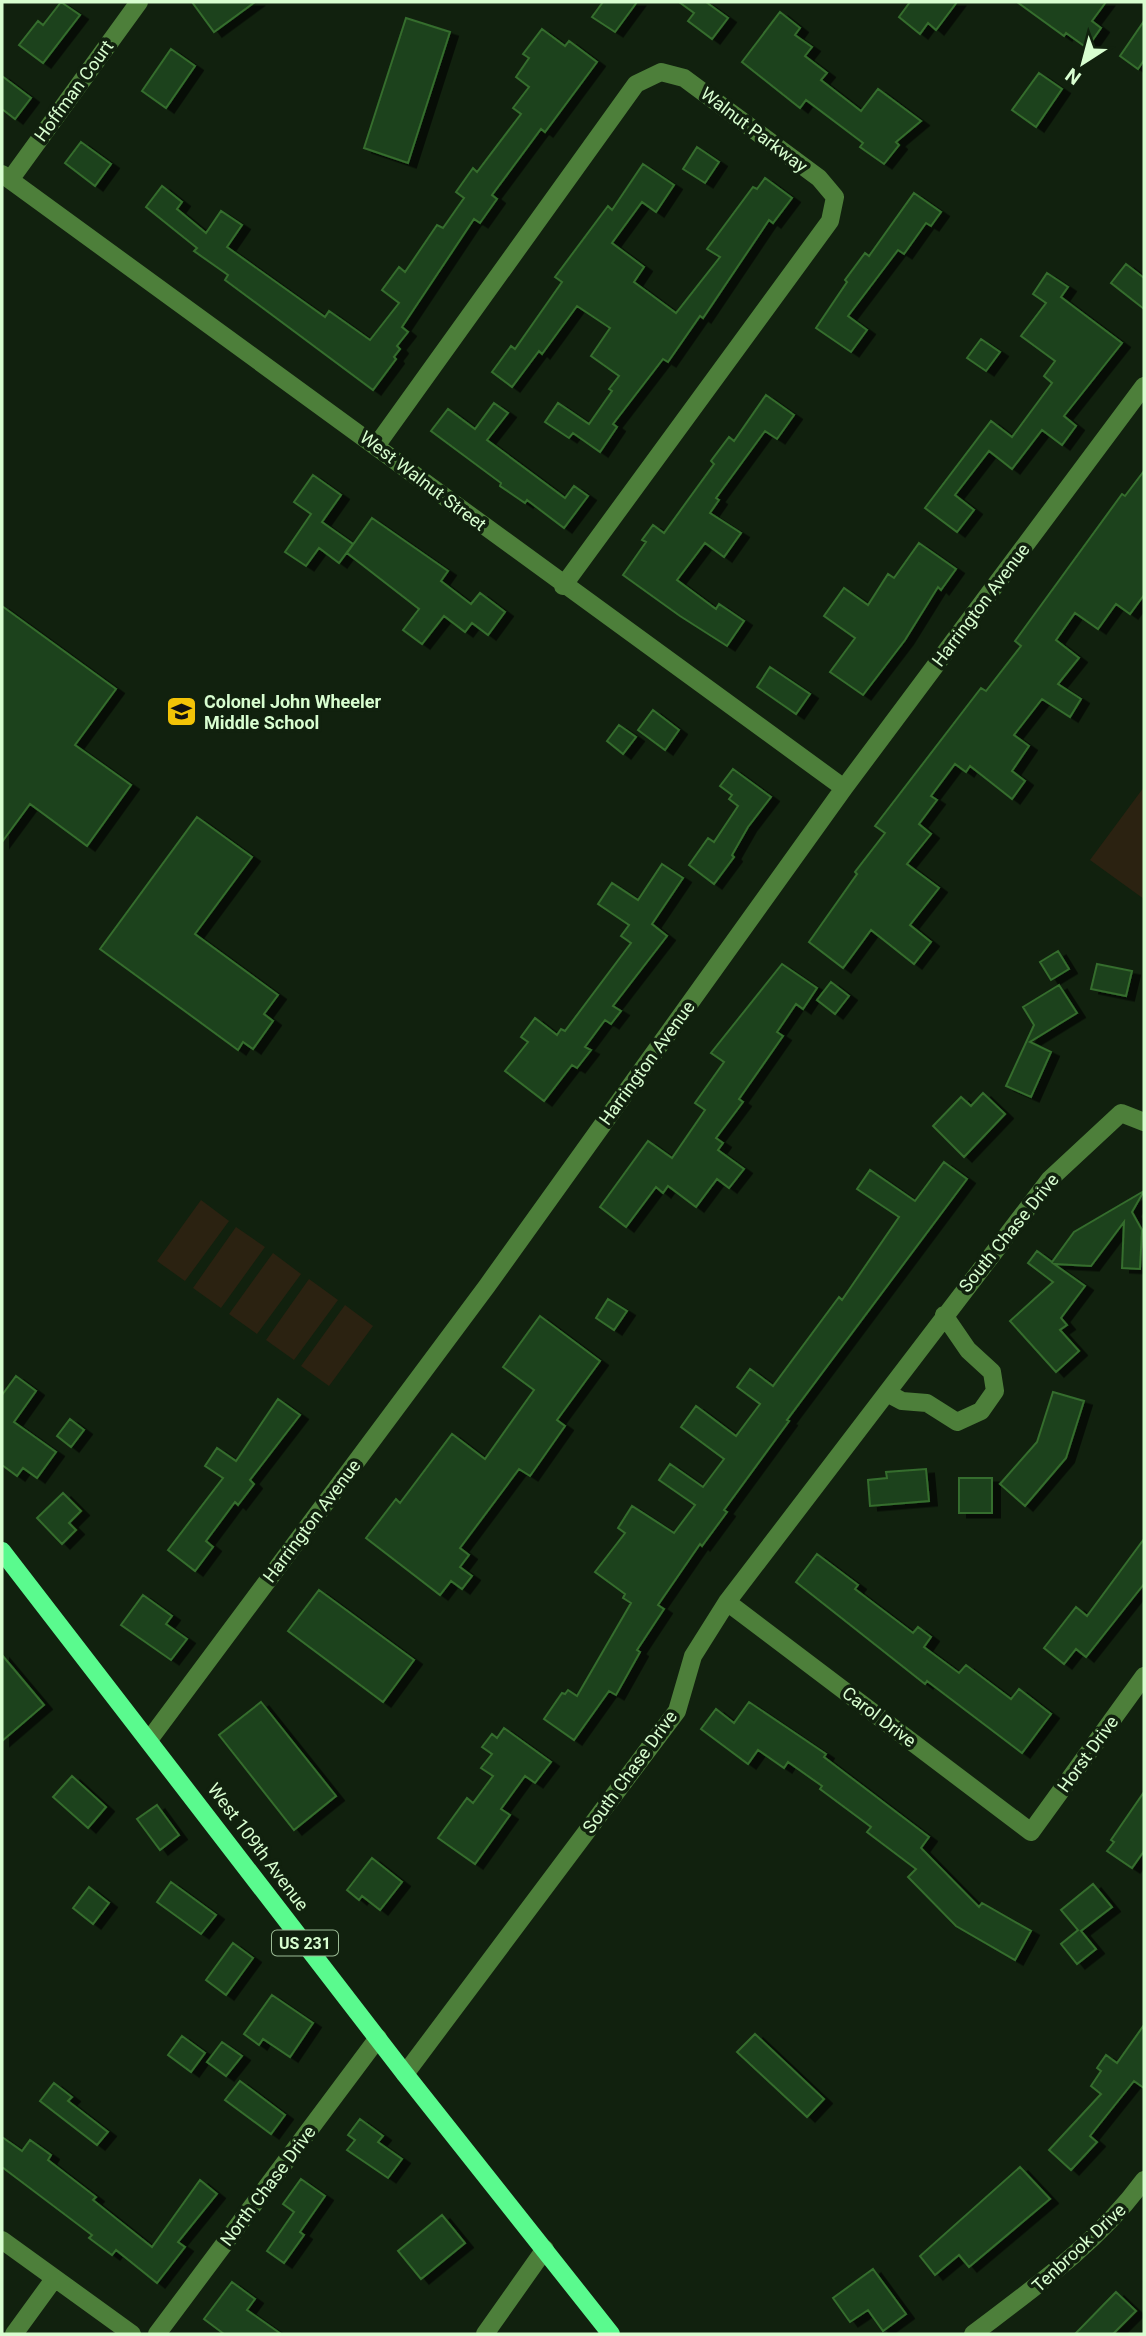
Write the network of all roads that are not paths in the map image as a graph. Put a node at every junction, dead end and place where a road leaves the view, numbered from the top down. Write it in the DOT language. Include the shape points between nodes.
graph roads {
  1 [pos="139,2"];
  2 [pos="6,177"];
  3 [pos="1144,386"];
  4 [pos="376,446"];
  5 [pos="563,586"];
  6 [pos="844,788"];
  7 [pos="1144,1122"];
  8 [pos="944,1315"];
  9 [pos="887,1393"];
  10 [pos="2,1551"];
  11 [pos="727,1602"];
  12 [pos="1144,1675"];
  13 [pos="149,1740"];
  14 [pos="1031,1832"];
  15 [pos="378,2038"];
  16 [pos="405,2074"];
  17 [pos="1144,2180"];
  18 [pos="2,2240"];
  19 [pos="545,2249"];
  20 [pos="54,2279"];
  21 [pos="980,2332"];
  22 [pos="14,2334"];
  23 [pos="132,2334"];
  24 [pos="157,2334"];
  25 [pos="485,2334"];
  26 [pos="611,2334"];
  1 -- 2 [label="street, Hoffman Court"];
  2 -- 4 [label="street, West Walnut Street"];
  3 -- 6 [label="street, Harrington Avenue"];
  4 -- 5 [label="street, West Walnut Street"];
  4 -- 5 [label="street, Walnut Parkway" via="636,84 661,72 684,78 819,178 835,197 830,221"];
  5 -- 6 [label="street, West Walnut Street"];
  6 -- 13 [label="street, Harrington Avenue" via="487,1286"];
  7 -- 8 [label="street, South Chase Drive" via="1121,1114 1050,1179"];
  8 -- 9 [label="street, South Chase Drive"];
  8 -- 9 [label="street" via="968,1350 992,1371 995,1391 981,1411 957,1422 927,1403 902,1401"];
  9 -- 11 [label="street, South Chase Drive"];
  10 -- 13 [label="main road, West 109th Avenue / US 231"];
  11 -- 14 [label="street, Carol Drive"];
  11 -- 16 [label="street, South Chase Drive" via="693,1656 677,1711"];
  12 -- 14 [label="street, Horst Drive"];
  13 -- 15 [label="main road, West 109th Avenue / US 231"];
  15 -- 16 [label="main road, West 109th Avenue / US 231"];
  15 -- 24 [label="street, North Chase Drive"];
  16 -- 19 [label="main road, West 109th Avenue / US 231"];
  17 -- 21 [label="street, Tenbrook Drive" via="1124,2207 1048,2280"];
  18 -- 20 [label="street"];
  19 -- 25 [label="street"];
  19 -- 26 [label="main road, West 109th Avenue / US 231"];
  20 -- 22 [label="street"];
  20 -- 23 [label="street"];
}
